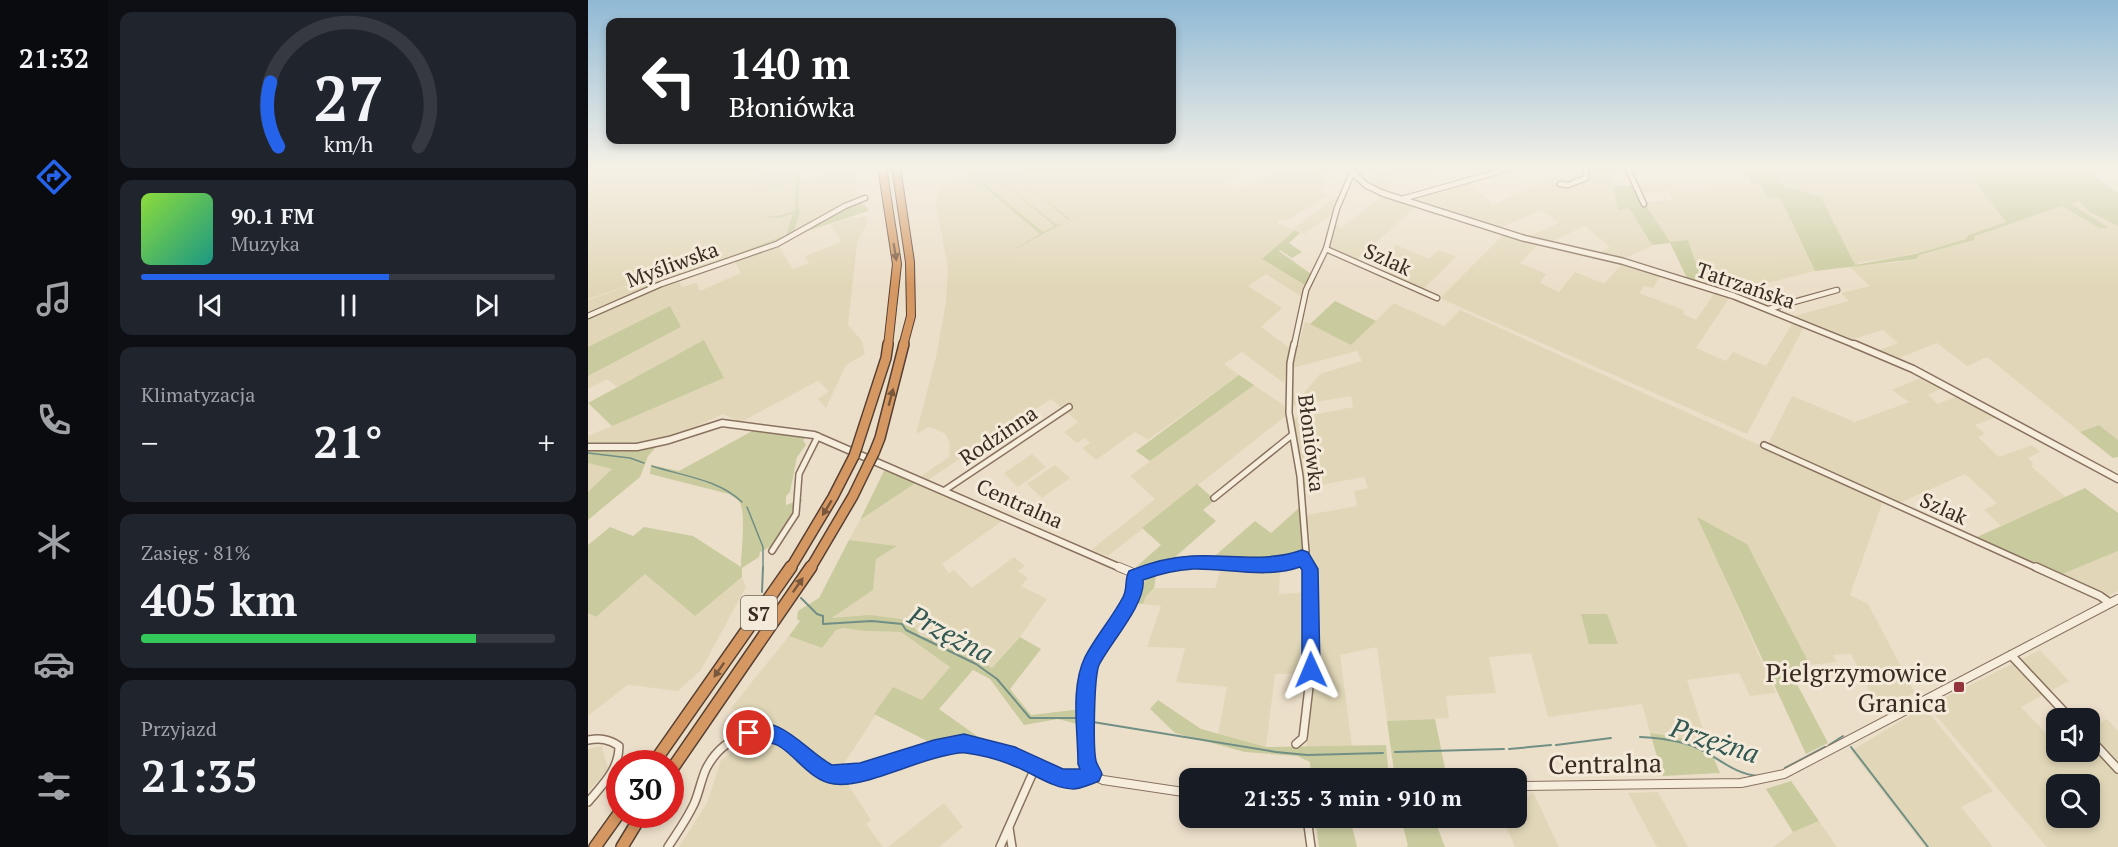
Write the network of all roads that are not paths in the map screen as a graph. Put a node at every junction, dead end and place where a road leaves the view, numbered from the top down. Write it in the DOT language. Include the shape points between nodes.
graph roads {
  1 [pos="844,207"];
  2 [pos="888,207"];
  3 [pos="902,207"];
  4 [pos="1338,207"];
  5 [pos="1425,207"];
  6 [pos="1326,249"];
  7 [pos="1837,290"];
  8 [pos="1437,298"];
  9 [pos="1769,309"];
  10 [pos="588,316"];
  11 [pos="1069,407"];
  12 [pos="1292,435"];
  13 [pos="818,436"];
  14 [pos="1764,445"];
  15 [pos="588,447"];
  16 [pos="2118,479"];
  17 [pos="945,490"];
  18 [pos="1214,498"];
  19 [pos="772,551"];
  20 [pos="1302,557"];
  21 [pos="1134,576"];
  22 [pos="2114,601"];
  23 [pos="2011,655"];
  24 [pos="2061,708"];
  25 [pos="588,740"];
  26 [pos="1296,744"];
  27 [pos="663,750"];
  28 [pos="2100,750"];
  29 [pos="684,752"];
  30 [pos="1035,768"];
  31 [pos="2118,769"];
  32 [pos="1093,774"];
  33 [pos="1527,786"];
  34 [pos="1179,791"];
  35 [pos="588,801"];
  36 [pos="609,828"];
  37 [pos="634,828"];
  38 [pos="1009,828"];
  39 [pos="1308,828"];
  40 [pos="595,847"];
  41 [pos="622,847"];
  42 [pos="668,847"];
  43 [pos="1000,847"];
  44 [pos="1012,847"];
  45 [pos="1311,847"];
  1 -- 10 [label="street, Myśliwska" via="777,244 682,276"];
  2 -- 27 [label="highway, S7, one-way" via="897,264 886,358 855,452 840,486 800,553"];
  29 -- 3 [label="highway, S7, one-way" via="815,561 880,438 910,316 910,262"];
  4 -- 6 [label="street, Błoniówka"];
  5 -- 9 [label="street, Tatrzańska" via="1522,238 1622,261"];
  6 -- 8 [label="street, Szlak"];
  6 -- 12 [label="street, Błoniówka" via="1306,290 1290,363 1288,400"];
  7 -- 9 [label="street"];
  9 -- 16 [label="street, Tatrzańska" via="1907,366"];
  11 -- 17 [label="street, Rodzinna"];
  12 -- 18 [label="street"];
  12 -- 20 [label="street, Błoniówka" via="1307,543"];
  13 -- 15 [label="street, Centralna" via="722,423 645,446"];
  13 -- 17 [label="street, Centralna"];
  13 -- 19 [label="street" via="799,474 796,514"];
  14 -- 22 [label="street, Szlak"];
  17 -- 21 [label="street, Centralna" via="1126,569"];
  20 -- 21 [label="street" via="1256,566 1192,562 1161,566"];
  20 -- 26 [label="street" via="1310,569 1311,670 1303,738"];
  21 -- 32 [label="street" via="1136,586 1129,603 1092,661 1088,674 1087,764"];
  22 -- 23 [label="street, Centralna"];
  23 -- 24 [label="street"];
  23 -- 33 [label="street, Centralna" via="1784,774 1761,780"];
  25 -- 35 [label="street" via="610,740 620,746 621,756"];
  28 -- 31 [label="street"];
  30 -- 32 [label="street" via="1068,779"];
  30 -- 38 [label="street"];
  30 -- 42 [label="street" via="1015,756 964,744 843,776 831,775 787,740 749,733 716,752 694,804"];
  32 -- 34 [label="street" via="1103,780"];
  36 -- 40 [label="highway"];
  37 -- 41 [label="highway"];
  38 -- 43 [label="street"];
  38 -- 44 [label="street"];
  39 -- 45 [label="street"];
}
